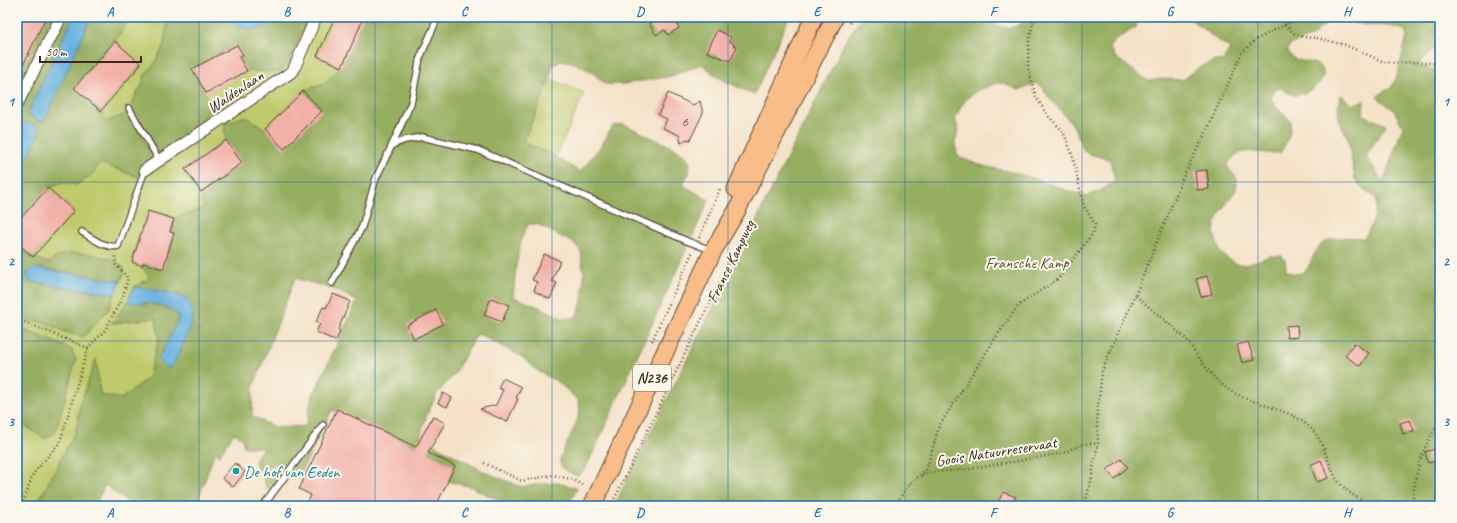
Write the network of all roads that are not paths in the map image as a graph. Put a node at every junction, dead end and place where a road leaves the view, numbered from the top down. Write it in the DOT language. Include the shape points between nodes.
graph roads {
  1 [pos="61,17"];
  2 [pos="316,17"];
  3 [pos="438,17"];
  4 [pos="814,17"];
  5 [pos="842,20"];
  6 [pos="17,104"];
  7 [pos="129,108"];
  8 [pos="392,145"];
  9 [pos="159,160"];
  10 [pos="145,170"];
  11 [pos="82,232"];
  12 [pos="713,251"];
  13 [pos="332,283"];
  14 [pos="323,425"];
  15 [pos="589,491"];
  16 [pos="264,506"];
  1 -- 6 [label="street"];
  2 -- 9 [label="street, Waldenlaan" via="293,71"];
  3 -- 8 [label="lane" via="420,58 411,103"];
  4 -- 12 [label="main road, Franse Kampweg / N236" via="726,209"];
  5 -- 12 [label="main road, Franse Kampweg / N236"];
  7 -- 9 [label="lane"];
  8 -- 12 [label="lane" via="422,137 478,150"];
  8 -- 13 [label="lane" via="376,178 362,227"];
  9 -- 10 [label="street, Waldenlaan"];
  10 -- 11 [label="lane" via="118,246 105,245"];
  12 -- 15 [label="main road, Franse Kampweg / N236"];
  14 -- 16 [label="lane"];
}
